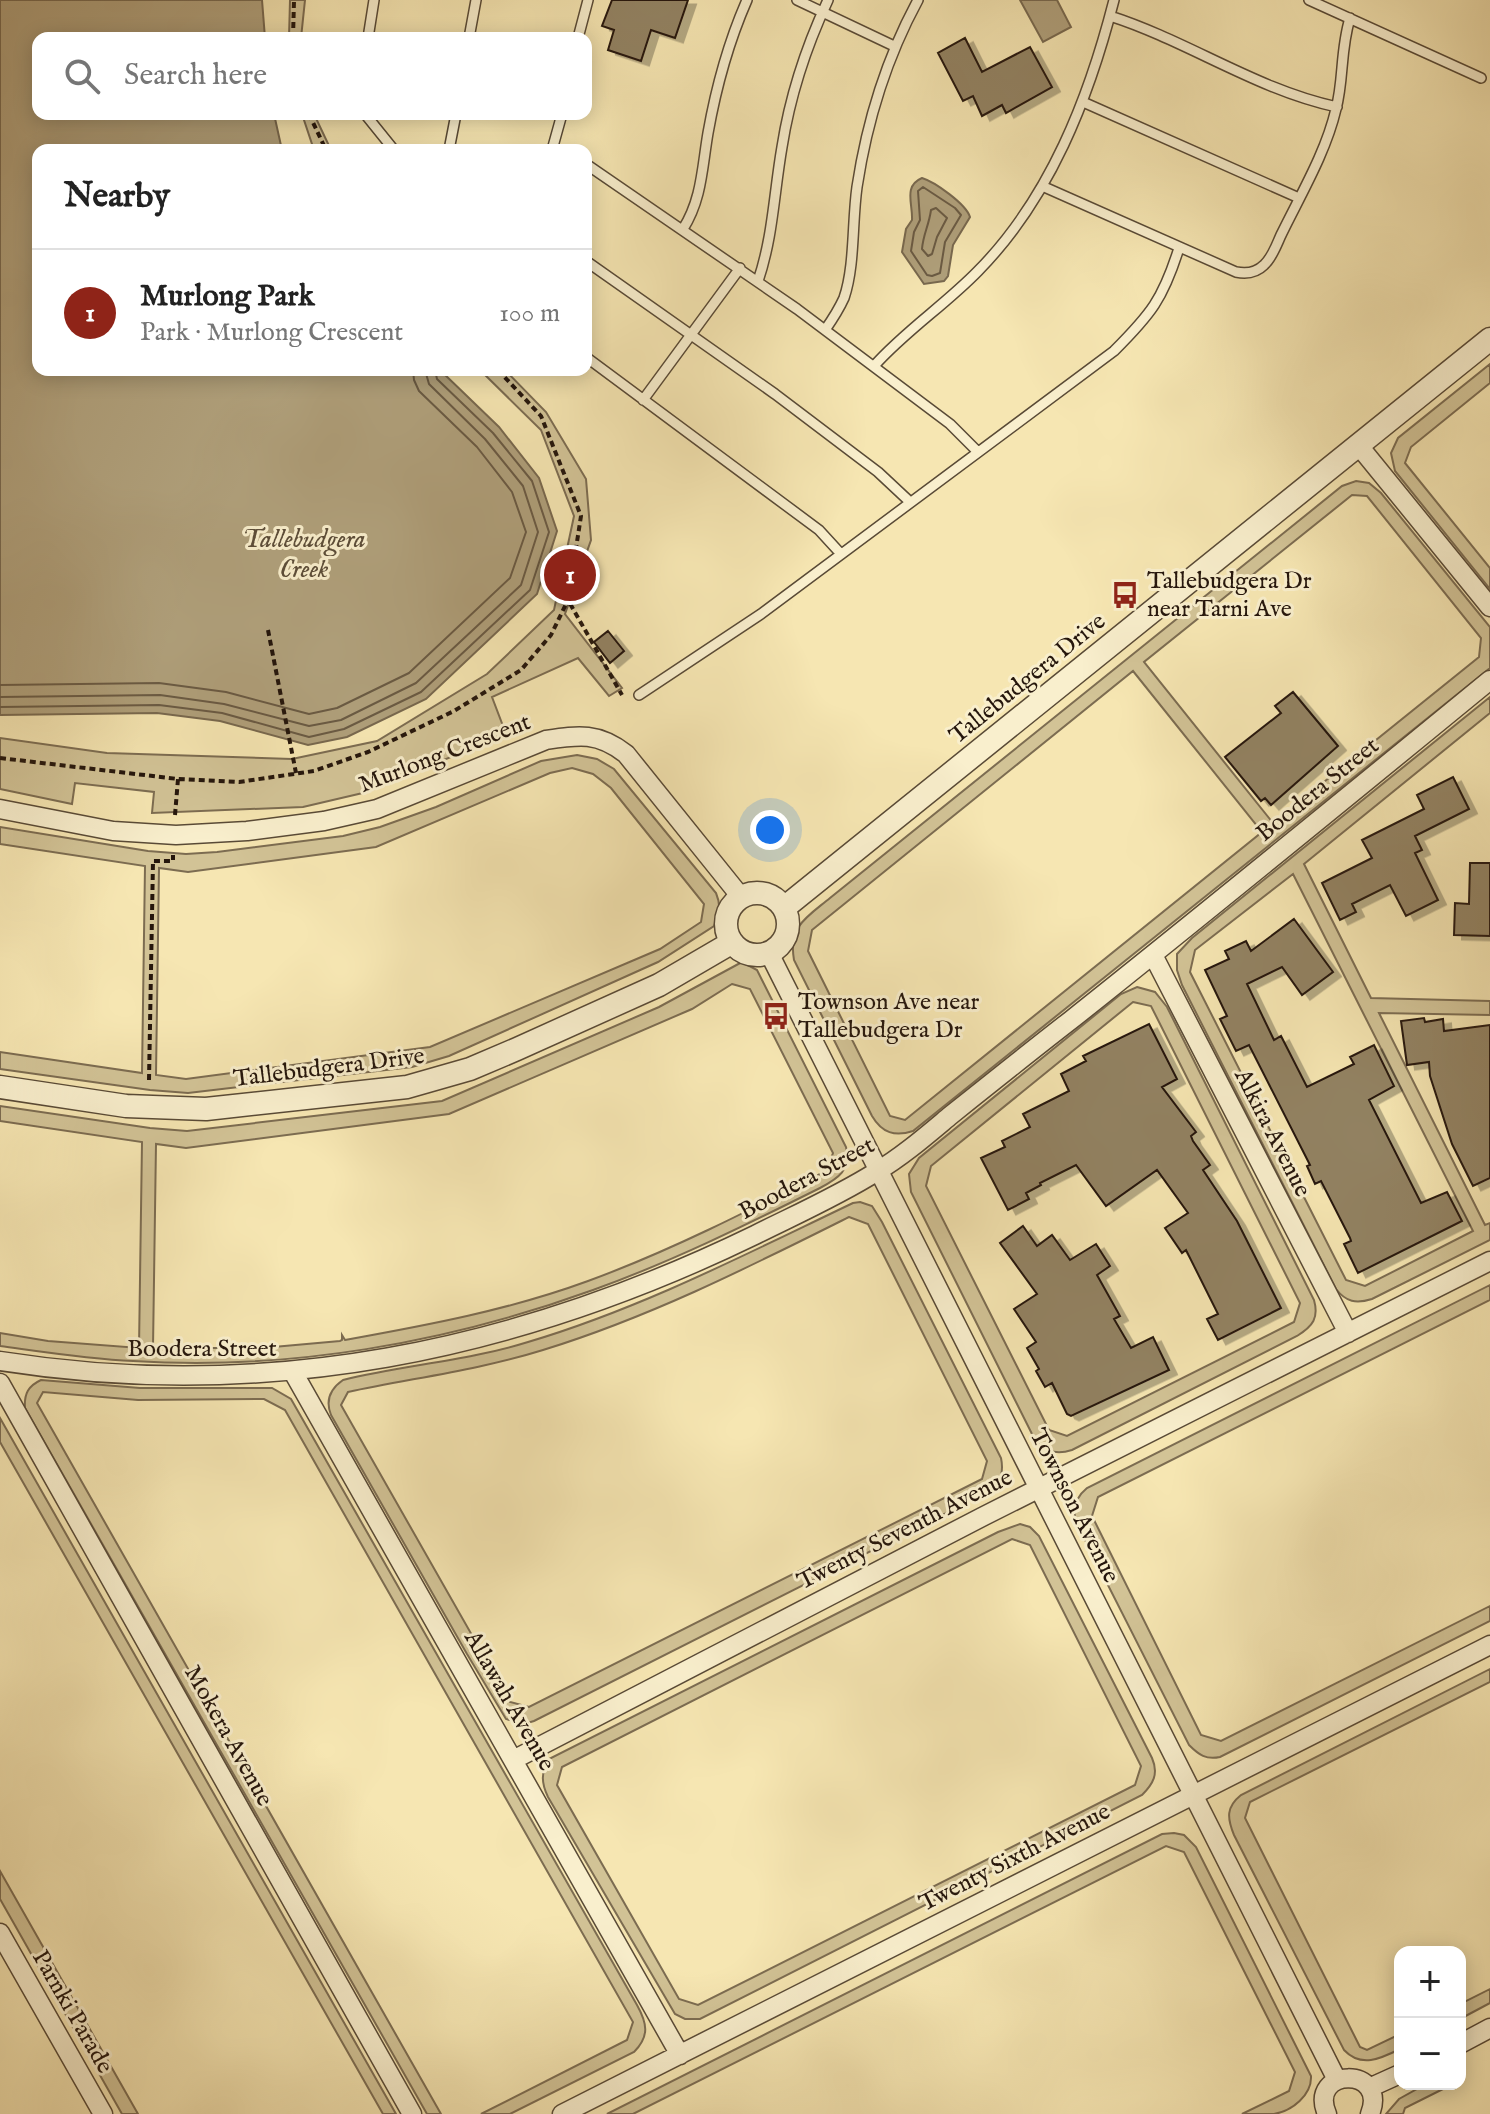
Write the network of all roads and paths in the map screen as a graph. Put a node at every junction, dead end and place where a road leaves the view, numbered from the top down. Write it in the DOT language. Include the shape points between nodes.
graph roads {
  1 [pos="294,0"];
  2 [pos="374,0"];
  3 [pos="476,0"];
  4 [pos="588,0"];
  5 [pos="747,0"];
  6 [pos="797,0"];
  7 [pos="828,0"];
  8 [pos="918,0"];
  9 [pos="1114,0"];
  10 [pos="1309,0"];
  11 [pos="822,12"];
  12 [pos="1110,16"];
  13 [pos="1350,18"];
  14 [pos="293,32"];
  15 [pos="369,32"];
  16 [pos="470,32"];
  17 [pos="580,32"];
  18 [pos="894,46"];
  19 [pos="1481,78"];
  20 [pos="1083,102"];
  21 [pos="1337,107"];
  22 [pos="312,120"];
  23 [pos="370,120"];
  24 [pos="455,120"];
  25 [pos="560,120"];
  26 [pos="323,144"];
  27 [pos="389,144"];
  28 [pos="450,144"];
  29 [pos="554,144"];
  30 [pos="592,168"];
  31 [pos="1042,186"];
  32 [pos="1299,198"];
  33 [pos="683,229"];
  34 [pos="1179,248"];
  35 [pos="592,265"];
  36 [pos="740,268"];
  37 [pos="758,281"];
  38 [pos="825,330"];
  39 [pos="691,333"];
  40 [pos="1490,339"];
  41 [pos="592,362"];
  42 [pos="874,366"];
  43 [pos="504,376"];
  44 [pos="643,400"];
  45 [pos="1359,446"];
  46 [pos="977,451"];
  47 [pos="909,501"];
  48 [pos="841,554"];
  49 [pos="568,600"];
  50 [pos="1490,607"];
  51 [pos="268,630"];
  52 [pos="1490,680"];
  53 [pos="639,695"];
  54 [pos="627,704"];
  55 [pos="0,758"];
  56 [pos="296,773"];
  57 [pos="178,779"];
  58 [pos="0,809"];
  59 [pos="175,817"];
  60 [pos="173,853"];
  61 [pos="741,897"];
  62 [pos="784,908"];
  63 [pos="731,943"];
  64 [pos="769,953"];
  65 [pos="1153,955"];
  66 [pos="149,1080"];
  67 [pos="0,1087"];
  68 [pos="877,1172"];
  69 [pos="1490,1261"];
  70 [pos="1348,1333"];
  71 [pos="0,1361"];
  72 [pos="293,1372"];
  73 [pos="0,1383"];
  74 [pos="1039,1489"];
  75 [pos="1490,1645"];
  76 [pos="515,1759"];
  77 [pos="1193,1794"];
  78 [pos="0,1933"];
  79 [pos="1490,2028"];
  80 [pos="1466,2041"];
  81 [pos="680,2055"];
  82 [pos="1394,2077"];
  83 [pos="1337,2080"];
  84 [pos="1369,2088"];
  85 [pos="1325,2113"];
  86 [pos="103,2114"];
  87 [pos="412,2114"];
  88 [pos="562,2114"];
  89 [pos="1370,2114"];
  1 -- 14 [label="path"];
  2 -- 15 [label="lane"];
  3 -- 16 [label="lane"];
  4 -- 17 [label="lane"];
  5 -- 33 [label="lane" via="716,98 697,204"];
  6 -- 11 [label="lane"];
  7 -- 11 [label="lane"];
  8 -- 18 [label="lane"];
  9 -- 12 [label="lane"];
  10 -- 13 [label="lane"];
  11 -- 18 [label="lane"];
  11 -- 37 [label="lane" via="791,104 771,237"];
  12 -- 20 [label="lane"];
  12 -- 21 [label="lane" via="1297,97"];
  13 -- 19 [label="lane"];
  13 -- 21 [label="lane"];
  18 -- 38 [label="lane" via="863,154 846,289"];
  20 -- 31 [label="lane"];
  20 -- 32 [label="lane"];
  21 -- 32 [label="lane"];
  22 -- 26 [label="path"];
  23 -- 27 [label="lane"];
  24 -- 28 [label="lane"];
  25 -- 29 [label="lane"];
  30 -- 33 [label="lane"];
  31 -- 34 [label="lane"];
  31 -- 42 [label="lane" via="1000,248"];
  32 -- 34 [label="lane" via="1269,260 1257,271 1236,272"];
  33 -- 36 [label="lane"];
  34 -- 46 [label="lane" via="1165,290 1130,335 1084,375"];
  35 -- 39 [label="lane"];
  36 -- 37 [label="lane"];
  36 -- 39 [label="lane"];
  37 -- 38 [label="lane"];
  38 -- 42 [label="lane"];
  39 -- 44 [label="lane"];
  39 -- 47 [label="lane" via="867,463"];
  40 -- 45 [label="street, Tallebudgera Drive"];
  41 -- 44 [label="lane"];
  42 -- 46 [label="lane"];
  43 -- 49 [label="path" via="541,416 581,516"];
  44 -- 48 [label="lane" via="819,530"];
  45 -- 50 [label="street"];
  45 -- 62 [label="street, Tallebudgera Drive"];
  46 -- 47 [label="lane"];
  47 -- 48 [label="lane"];
  48 -- 53 [label="lane"];
  49 -- 54 [label="path"];
  49 -- 56 [label="path" via="551,635 521,670 454,711 368,752"];
  51 -- 56 [label="path"];
  52 -- 65 [label="street, Boodera Street"];
  55 -- 57 [label="path"];
  56 -- 57 [label="path" via="239,782"];
  57 -- 59 [label="path"];
  58 -- 61 [label="street, Murlong Crescent" via="113,831 247,831 377,809 546,740 593,736 626,754"];
  60 -- 66 [label="path" via="173,861 153,861"];
  61 -- 62 [label="street" via="769,895"];
  61 -- 63 [label="street" via="728,913"];
  62 -- 64 [label="street" via="785,939"];
  63 -- 64 [label="street" via="748,954"];
  63 -- 67 [label="street, Tallebudgera Drive" via="659,985 517,1049 407,1087 206,1109 126,1106"];
  64 -- 68 [label="street, Townson Avenue"];
  65 -- 68 [label="street, Boodera Street"];
  65 -- 70 [label="street, Alkira Avenue"];
  68 -- 72 [label="street, Boodera Street" via="697,1263 566,1314 468,1342"];
  68 -- 74 [label="street, Townson Avenue"];
  69 -- 70 [label="street, Twenty Seventh Avenue"];
  70 -- 74 [label="street, Twenty Seventh Avenue"];
  71 -- 72 [label="street, Boodera Street" via="145,1375"];
  72 -- 76 [label="street, Allawah Avenue"];
  73 -- 87 [label="street, Mokera Avenue"];
  74 -- 76 [label="street, Twenty Seventh Avenue"];
  74 -- 77 [label="street, Townson Avenue"];
  75 -- 77 [label="street, Twenty Sixth Avenue"];
  76 -- 81 [label="street, Allawah Avenue"];
  77 -- 81 [label="street, Twenty Sixth Avenue"];
  77 -- 83 [label="street, Townson Avenue"];
  78 -- 86 [label="street, Parnki Parade"];
  79 -- 80 [label="street"];
  81 -- 88 [label="street, Twenty Sixth Avenue"];
  82 -- 84 [label="street"];
  83 -- 84 [label="street" via="1351,2077"];
  83 -- 85 [label="street" via="1326,2091"];
  84 -- 89 [label="street"];
}
